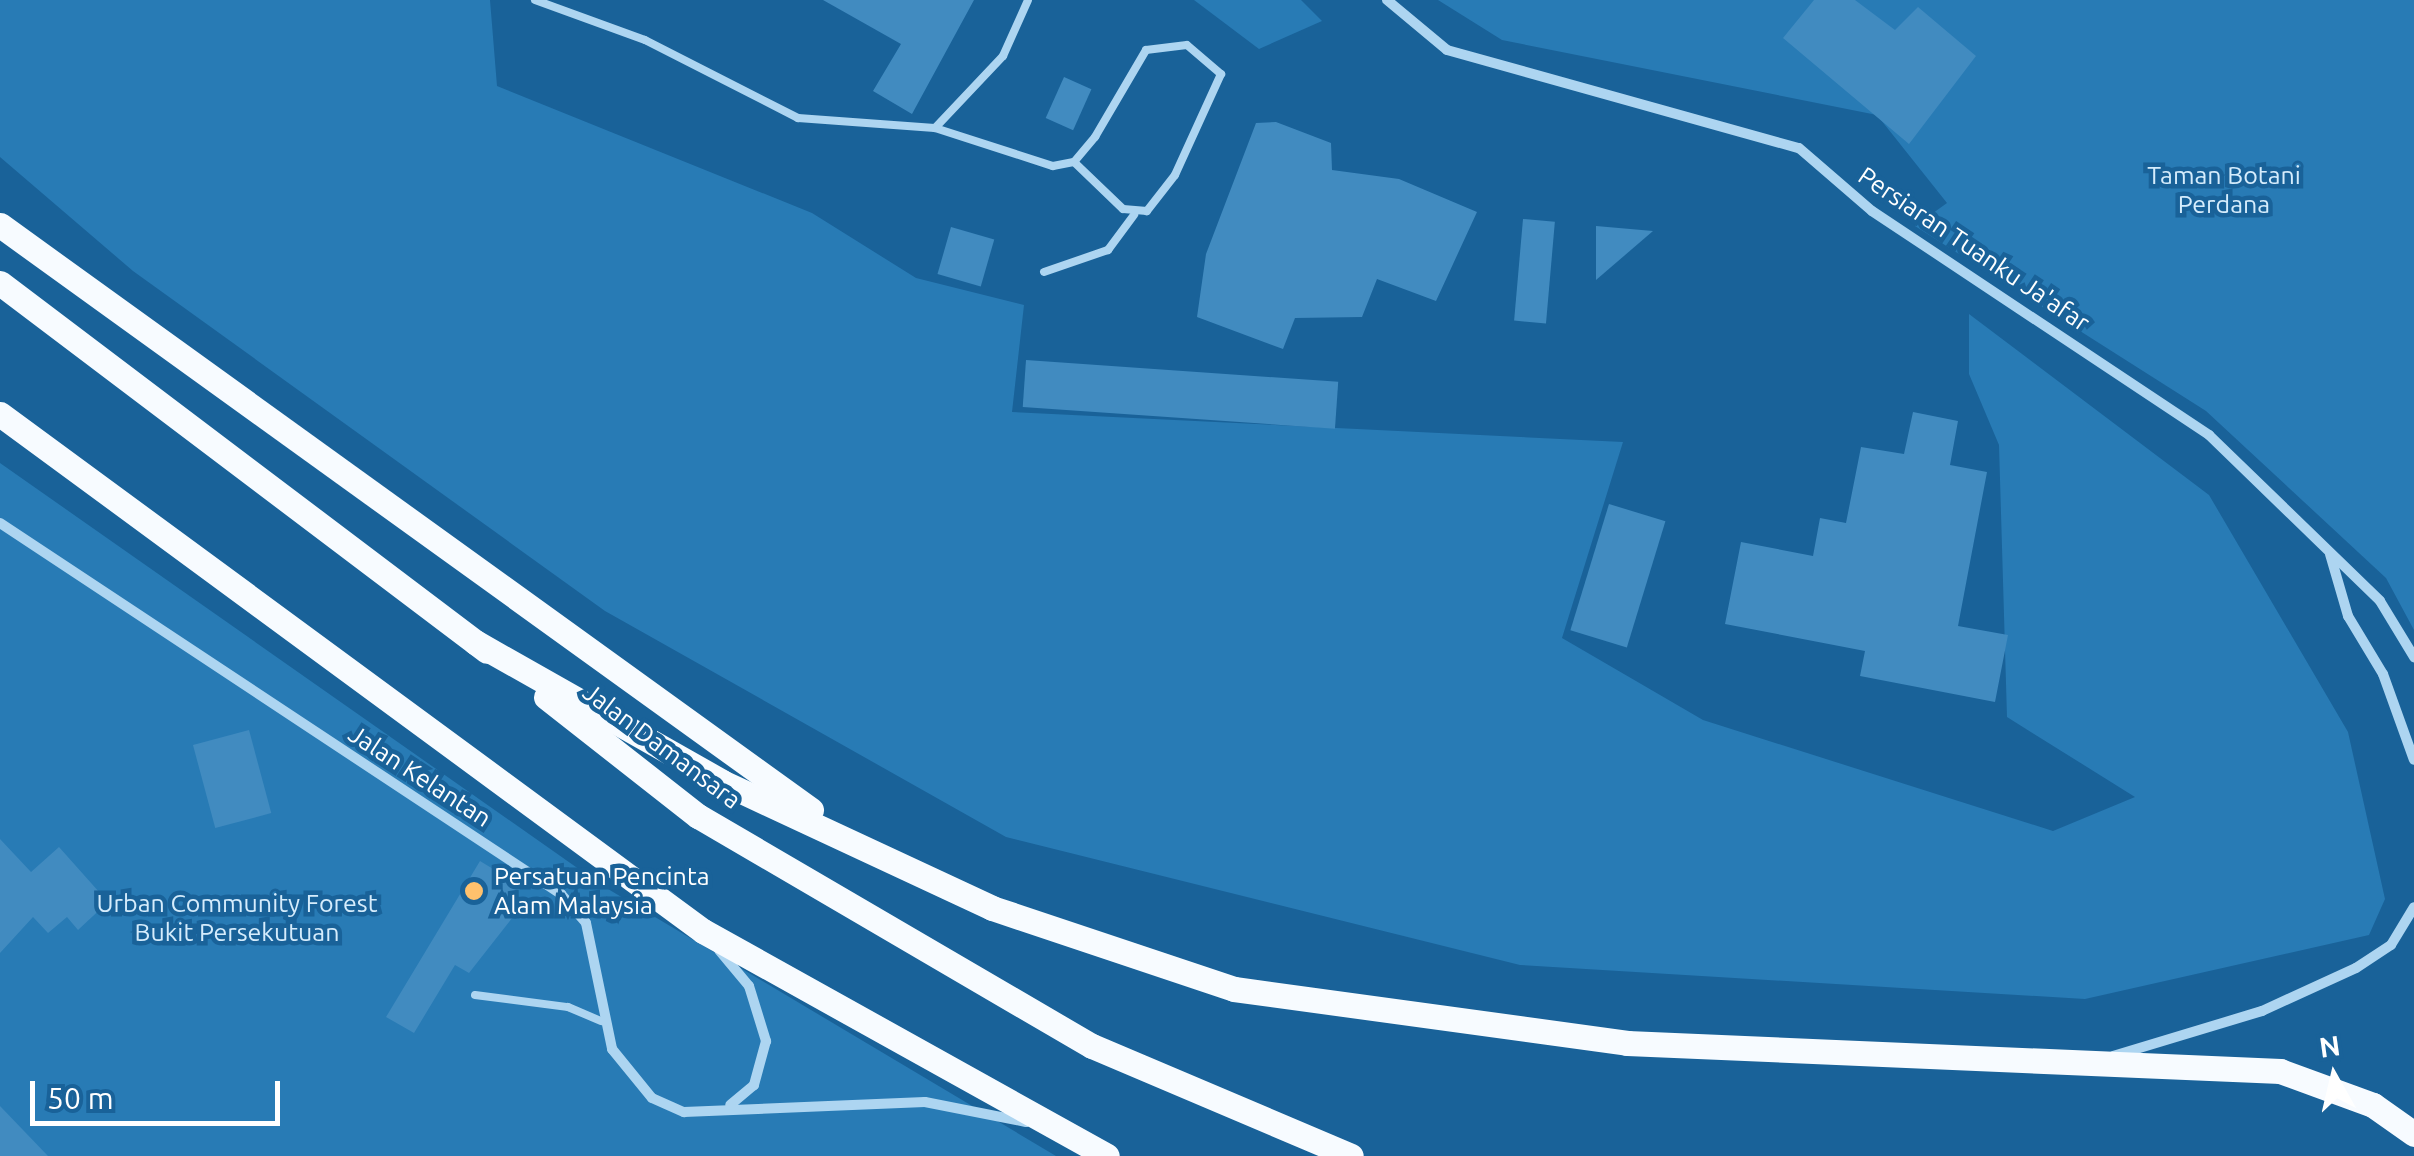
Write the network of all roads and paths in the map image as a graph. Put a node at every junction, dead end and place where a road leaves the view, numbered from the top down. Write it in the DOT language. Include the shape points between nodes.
graph roads {
  1 [pos="535,0"];
  2 [pos="1028,0"];
  3 [pos="1387,0"];
  4 [pos="935,128"];
  5 [pos="1074,162"];
  6 [pos="1134,215"];
  7 [pos="0,225"];
  8 [pos="1044,272"];
  9 [pos="0,283"];
  10 [pos="0,414"];
  11 [pos="0,523"];
  12 [pos="2329,550"];
  13 [pos="475,642"];
  14 [pos="2414,657"];
  15 [pos="2414,760"];
  16 [pos="872,853"];
  17 [pos="2414,907"];
  18 [pos="704,931"];
  19 [pos="475,995"];
  20 [pos="601,1022"];
  21 [pos="2103,1060"];
  22 [pos="724,1108"];
  23 [pos="1050,1128"];
  24 [pos="2414,1134"];
  25 [pos="1107,1156"];
  26 [pos="1350,1156"];
  1 -- 4 [label="lane" via="645,40 798,118"];
  2 -- 4 [label="lane" via="1004,56"];
  3 -- 12 [label="street, Persiaran Tuanku Ja'afar" via="1446,50 1800,148 1872,211 2208,435"];
  4 -- 5 [label="lane" via="1053,166"];
  5 -- 6 [label="lane"];
  5 -- 6 [label="lane" via="1146,50 1201,53 1222,82 1174,176"];
  6 -- 8 [label="lane" via="1108,250"];
  7 -- 16 [label="main road" via="461,566"];
  9 -- 13 [label="main road, Jalan Damansara"];
  10 -- 18 [label="main road"];
  11 -- 20 [label="street, Jalan Kelantan" via="561,894 586,923"];
  12 -- 14 [label="street, Persiaran Tuanku Ja'afar" via="2380,600"];
  12 -- 15 [label="street" via="2348,616 2383,674"];
  13 -- 16 [label="main road" via="722,782"];
  13 -- 26 [label="main road, Jalan Damansara" via="698,816 1092,1046"];
  16 -- 21 [label="main road" via="992,908 1234,988 1627,1043"];
  17 -- 21 [label="street" via="2391,945 2356,968 2262,1011"];
  18 -- 22 [label="street" via="749,986 766,1041 754,1084"];
  18 -- 23 [label="main road"];
  19 -- 20 [label="lane" via="568,1007"];
  20 -- 22 [label="street, Jalan Kelantan" via="652,1098 684,1112"];
  21 -- 24 [label="main road" via="2280,1071 2373,1105"];
  22 -- 23 [label="street, Jalan Kelantan" via="925,1102"];
  23 -- 25 [label="main road"];
}
